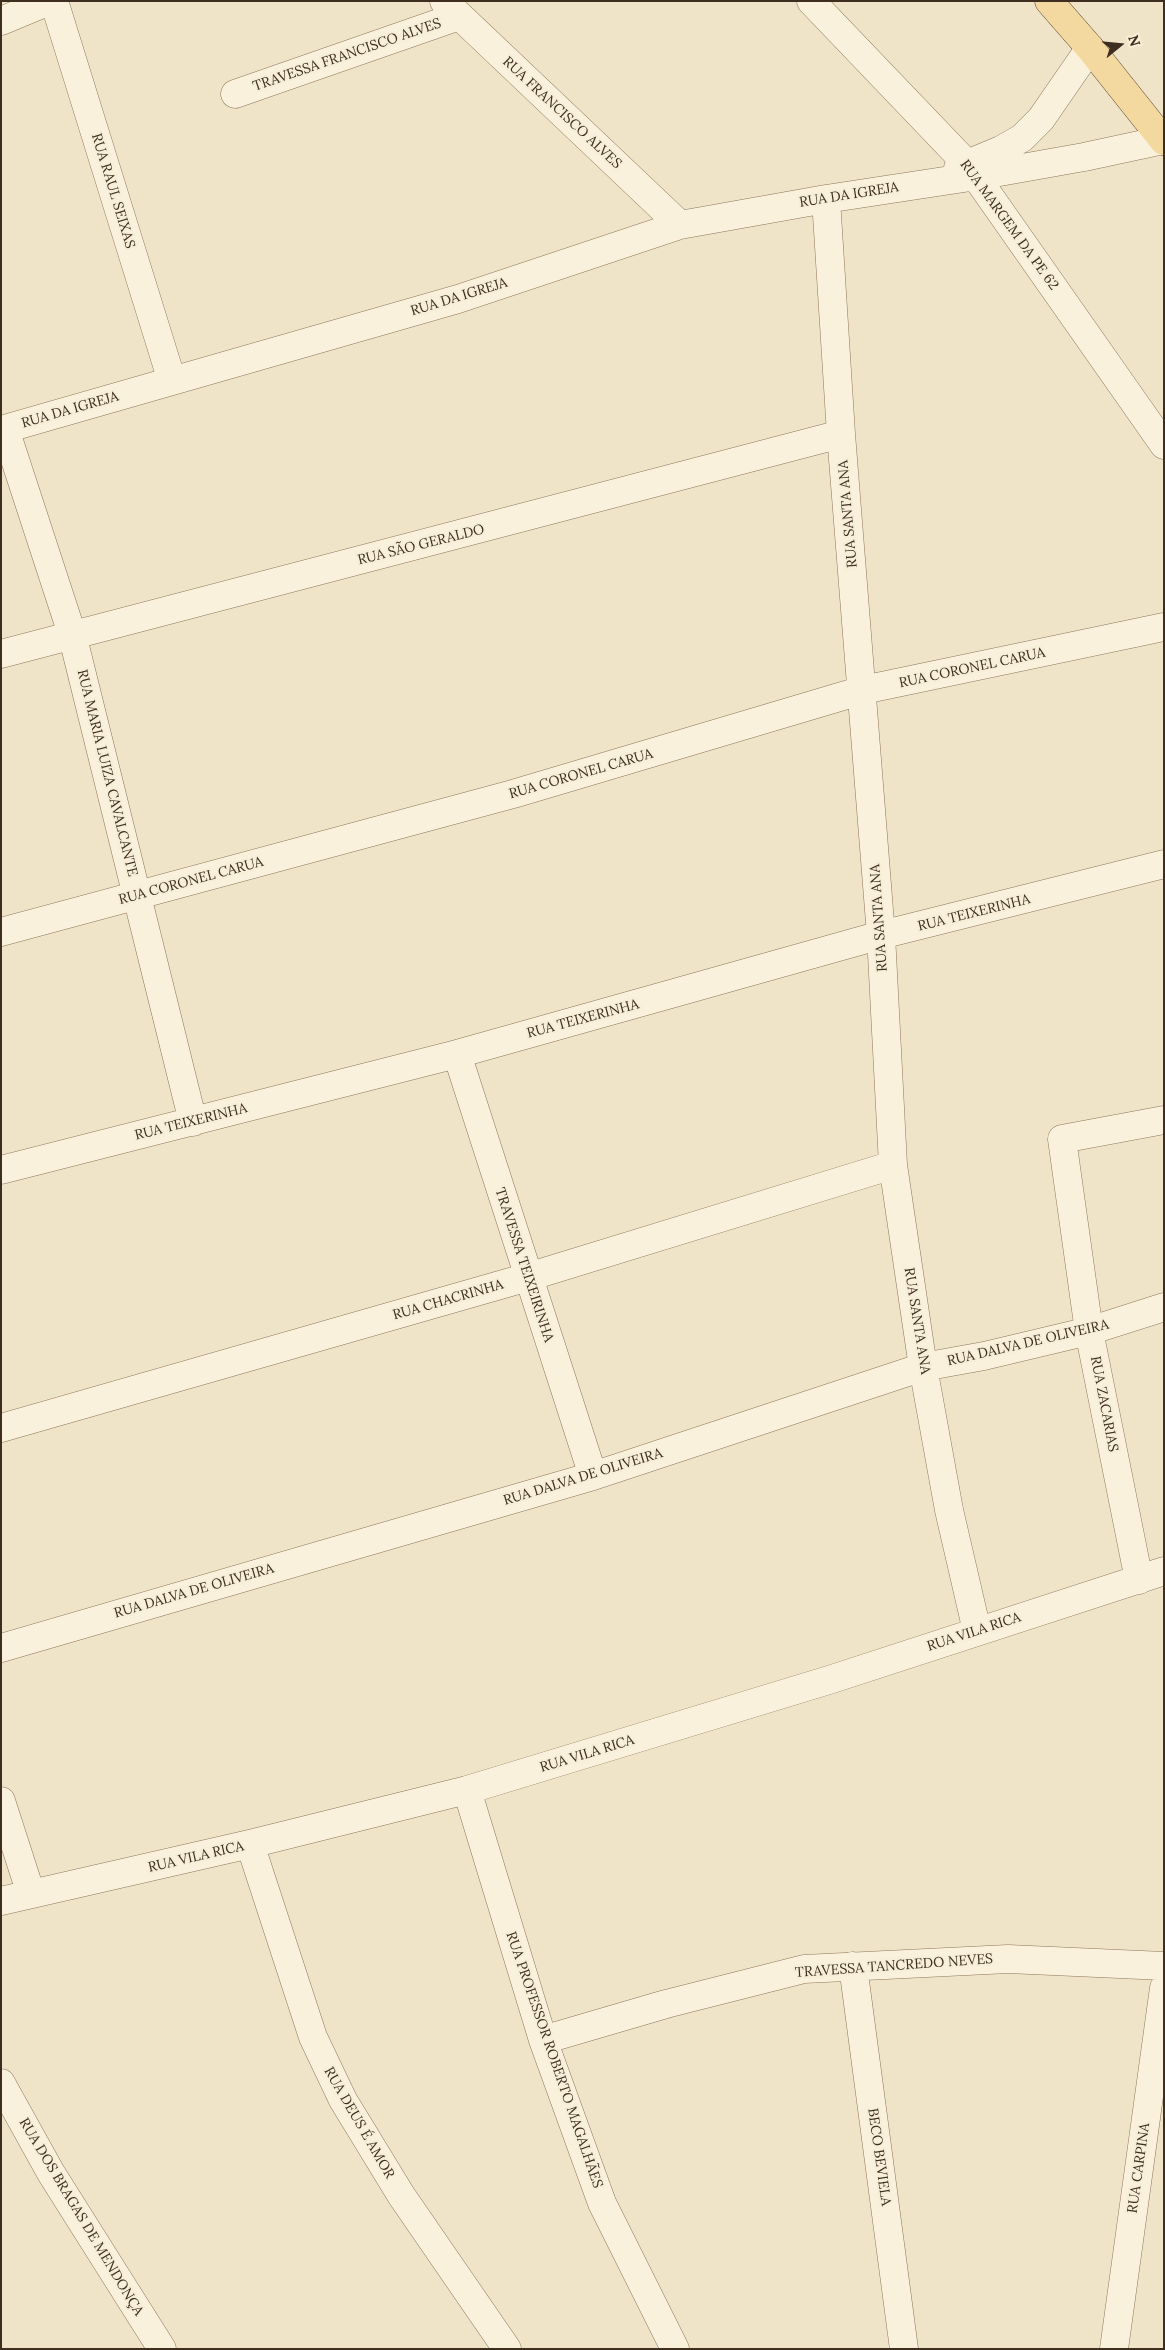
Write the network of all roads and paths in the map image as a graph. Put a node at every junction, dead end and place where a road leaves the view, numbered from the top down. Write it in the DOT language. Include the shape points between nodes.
graph roads {
  1 [pos="49,1"];
  2 [pos="54,1"];
  3 [pos="811,1"];
  4 [pos="1049,1"];
  5 [pos="452,9"];
  6 [pos="1,21"];
  7 [pos="1090,48"];
  8 [pos="236,94"];
  9 [pos="1163,141"];
  10 [pos="972,170"];
  11 [pos="826,199"];
  12 [pos="680,225"];
  13 [pos="172,381"];
  14 [pos="3,429"];
  15 [pos="841,434"];
  16 [pos="1164,445"];
  17 [pos="1164,627"];
  18 [pos="72,634"];
  19 [pos="1,654"];
  20 [pos="863,690"];
  21 [pos="1164,864"];
  22 [pos="137,895"];
  23 [pos="1,932"];
  24 [pos="881,935"];
  25 [pos="457,1054"];
  26 [pos="1164,1120"];
  27 [pos="193,1122"];
  28 [pos="893,1166"];
  29 [pos="1,1170"];
  30 [pos="528,1277"];
  31 [pos="1164,1307"];
  32 [pos="1089,1331"];
  33 [pos="923,1367"];
  34 [pos="1,1428"];
  35 [pos="593,1476"];
  36 [pos="1151,1575"];
  37 [pos="977,1631"];
  38 [pos="1,1648"];
  39 [pos="466,1790"];
  40 [pos="1,1801"];
  41 [pos="250,1844"];
  42 [pos="31,1894"];
  43 [pos="1,1901"];
  44 [pos="853,1966"];
  45 [pos="1164,1966"];
  46 [pos="1164,1988"];
  47 [pos="543,2040"];
  48 [pos="1,2083"];
  49 [pos="162,2349"];
  50 [pos="507,2349"];
  51 [pos="675,2349"];
  52 [pos="904,2349"];
  53 [pos="1114,2349"];
  1 -- 6 [label="street"];
  2 -- 13 [label="street, RUA RAUL SEIXAS"];
  3 -- 10 [label="street, RUA MARGEM DA PE 62"];
  4 -- 7 [label="main road"];
  5 -- 8 [label="street, TRAVESSA FRANCISCO ALVES"];
  5 -- 12 [label="street, RUA FRANCISCO ALVES"];
  7 -- 9 [label="main road"];
  7 -- 10 [label="street, RUA DA IGREJA" via="1041,119 1022,138"];
  9 -- 10 [label="street, RUA DA IGREJA"];
  10 -- 11 [label="street, RUA DA IGREJA" via="920,184"];
  10 -- 16 [label="street, RUA MARGEM DA PE 62"];
  11 -- 12 [label="street, RUA DA IGREJA"];
  11 -- 15 [label="street, RUA SANTA ANA"];
  12 -- 13 [label="street, RUA DA IGREJA" via="458,299"];
  13 -- 14 [label="street, RUA DA IGREJA"];
  14 -- 18 [label="street, RUA MARIA LUIZA CAVALCANTE"];
  15 -- 18 [label="street, RUA SÃO GERALDO"];
  15 -- 20 [label="street, RUA SANTA ANA"];
  17 -- 20 [label="street, RUA CORONEL CARUA"];
  18 -- 19 [label="street, RUA SÃO GERALDO"];
  18 -- 22 [label="street, RUA MARIA LUIZA CAVALCANTE"];
  20 -- 22 [label="street, RUA CORONEL CARUA" via="514,794"];
  20 -- 24 [label="street, RUA SANTA ANA"];
  21 -- 24 [label="street, RUA TEIXERINHA"];
  22 -- 23 [label="street, RUA CORONEL CARUA"];
  22 -- 27 [label="street, RUA MARIA LUIZA CAVALCANTE"];
  24 -- 25 [label="street, RUA TEIXERINHA"];
  24 -- 28 [label="street, RUA SANTA ANA"];
  25 -- 27 [label="street, RUA TEIXERINHA"];
  25 -- 30 [label="street, TRAVESSA TEIXEIRINHA"];
  26 -- 32 [label="street, RUA ZACARIAS" via="1062,1139"];
  27 -- 29 [label="street, RUA TEIXERINHA"];
  28 -- 30 [label="street, RUA CHACRINHA"];
  28 -- 33 [label="street, RUA SANTA ANA"];
  30 -- 34 [label="street, RUA CHACRINHA"];
  30 -- 35 [label="street, TRAVESSA TEIXEIRINHA"];
  31 -- 32 [label="street, RUA DALVA DE OLIVEIRA"];
  32 -- 33 [label="street, RUA DALVA DE OLIVEIRA"];
  32 -- 36 [label="street, RUA ZACARIAS"];
  33 -- 35 [label="street, RUA DALVA DE OLIVEIRA"];
  33 -- 37 [label="street, RUA SANTA ANA" via="949,1510"];
  35 -- 38 [label="street, RUA DALVA DE OLIVEIRA"];
  36 -- 37 [label="street, RUA VILA RICA"];
  37 -- 39 [label="street, RUA VILA RICA" via="829,1680"];
  39 -- 41 [label="street, RUA VILA RICA"];
  39 -- 47 [label="street, RUA PROFESSOR ROBERTO MAGALHÃES"];
  40 -- 42 [label="street"];
  41 -- 42 [label="street, RUA VILA RICA"];
  41 -- 50 [label="street, RUA DEUS É AMOR" via="313,2037 343,2100 401,2195"];
  42 -- 43 [label="street, RUA VILA RICA"];
  44 -- 45 [label="street, TRAVESSA TANCREDO NEVES" via="1008,1959"];
  44 -- 47 [label="street, TRAVESSA TANCREDO NEVES" via="804,1970 772,1977"];
  44 -- 52 [label="street, BECO BEVIELA"];
  46 -- 53 [label="street, RUA CARPINA"];
  47 -- 51 [label="street, RUA PROFESSOR ROBERTO MAGALHÃES" via="602,2203"];
  48 -- 49 [label="street, RUA DOS BRAGAS DE MENDONÇA" via="51,2173"];
}
